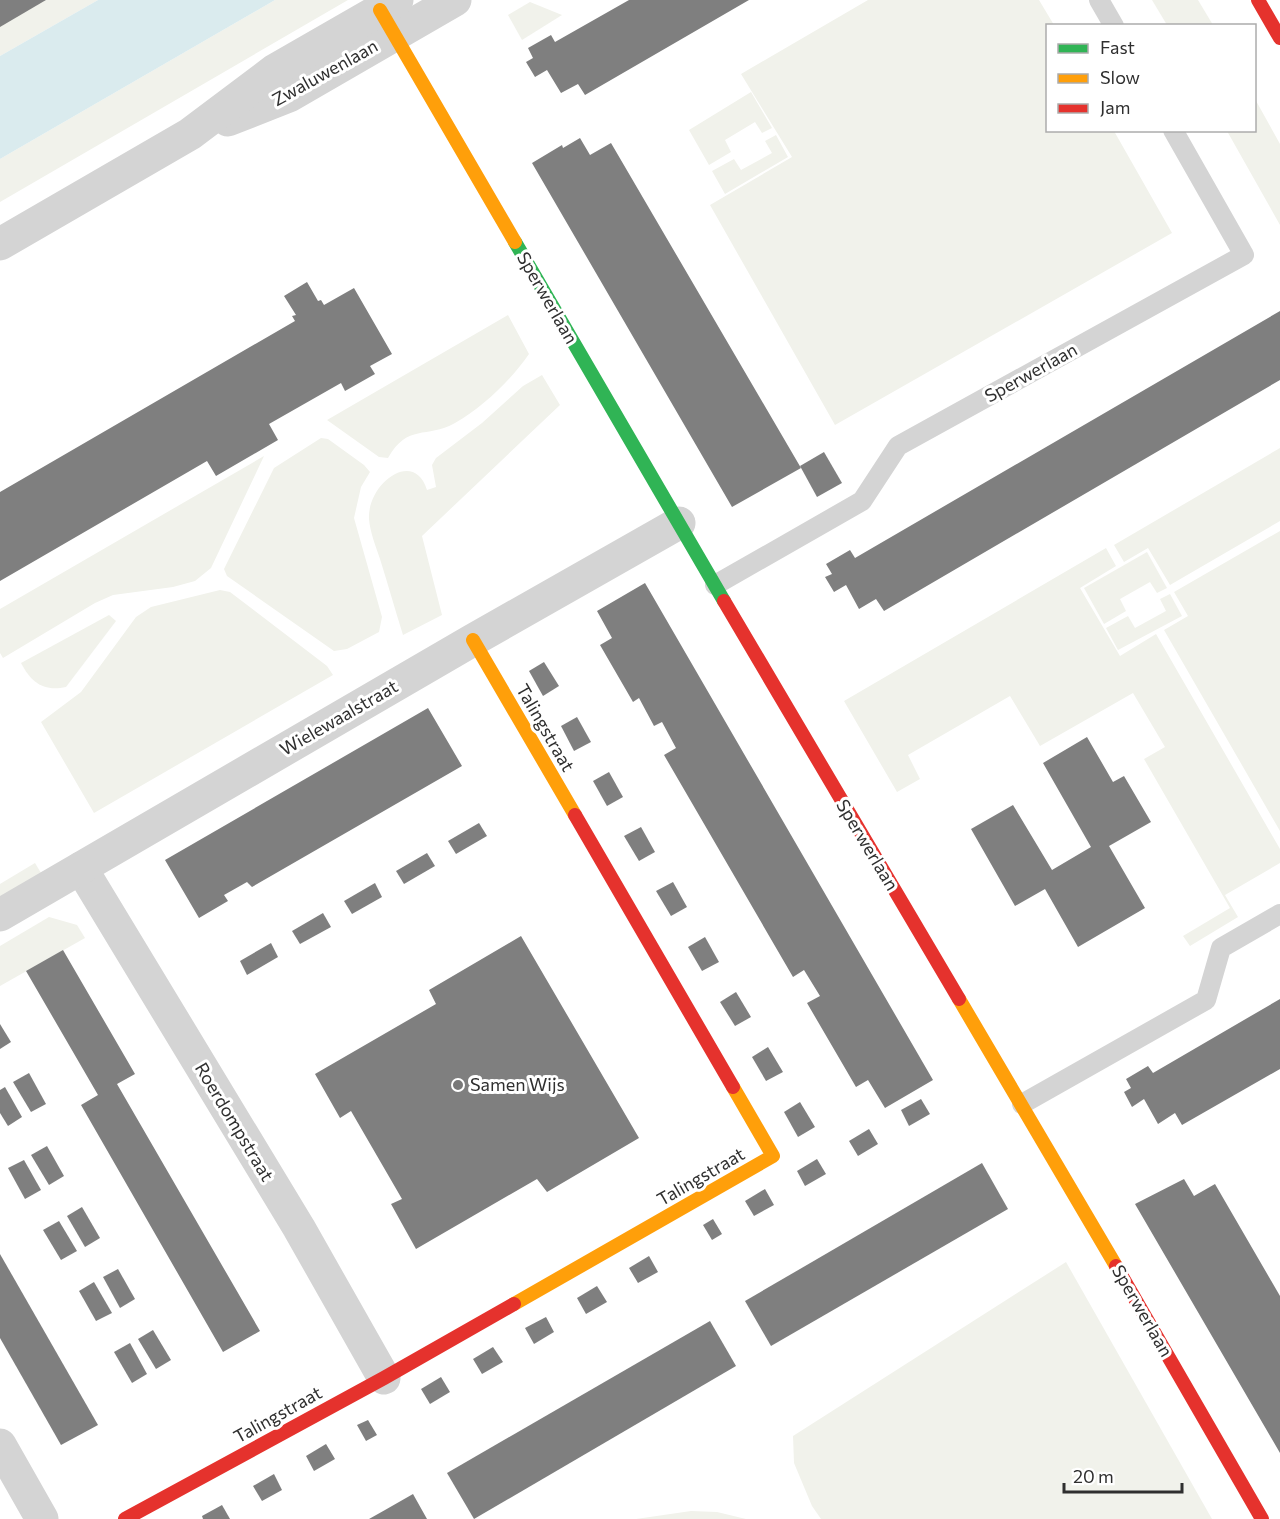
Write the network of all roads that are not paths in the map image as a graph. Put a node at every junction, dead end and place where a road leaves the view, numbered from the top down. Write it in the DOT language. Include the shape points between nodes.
graph roads {
  1 [pos="455,0"];
  2 [pos="1099,0"];
  3 [pos="1258,0"];
  4 [pos="390,15"];
  5 [pos="1113,24"];
  6 [pos="1280,38"];
  7 [pos="1174,132"];
  8 [pos="0,244"];
  9 [pos="679,523"];
  10 [pos="715,585"];
  11 [pos="473,640"];
  12 [pos="81,868"];
  13 [pos="1280,914"];
  14 [pos="0,915"];
  15 [pos="1022,1104"];
  16 [pos="384,1378"];
  17 [pos="0,1445"];
  18 [pos="42,1519"];
  19 [pos="125,1519"];
  20 [pos="1262,1519"];
  1 -- 4 [label="street, Zwaluwenlaan"];
  2 -- 5 [label="lane"];
  3 -- 6 [label="street"];
  4 -- 8 [label="street, Zwaluwenlaan" via="289,96 190,134"];
  4 -- 9 [label="street, Sperwerlaan"];
  7 -- 10 [label="lane, Sperwerlaan" via="1244,255 898,446 862,501"];
  9 -- 10 [label="street, Sperwerlaan"];
  9 -- 11 [label="street, Wielewaalstraat"];
  10 -- 15 [label="street, Sperwerlaan"];
  11 -- 12 [label="street, Wielewaalstraat"];
  11 -- 16 [label="street, Talingstraat" via="773,1156"];
  12 -- 14 [label="street, Wielewaalstraat"];
  12 -- 16 [label="street, Roerdompstraat" via="299,1228"];
  13 -- 15 [label="lane" via="1221,948 1206,1000"];
  15 -- 20 [label="street, Sperwerlaan"];
  16 -- 19 [label="street, Talingstraat"];
  17 -- 18 [label="street"];
}
